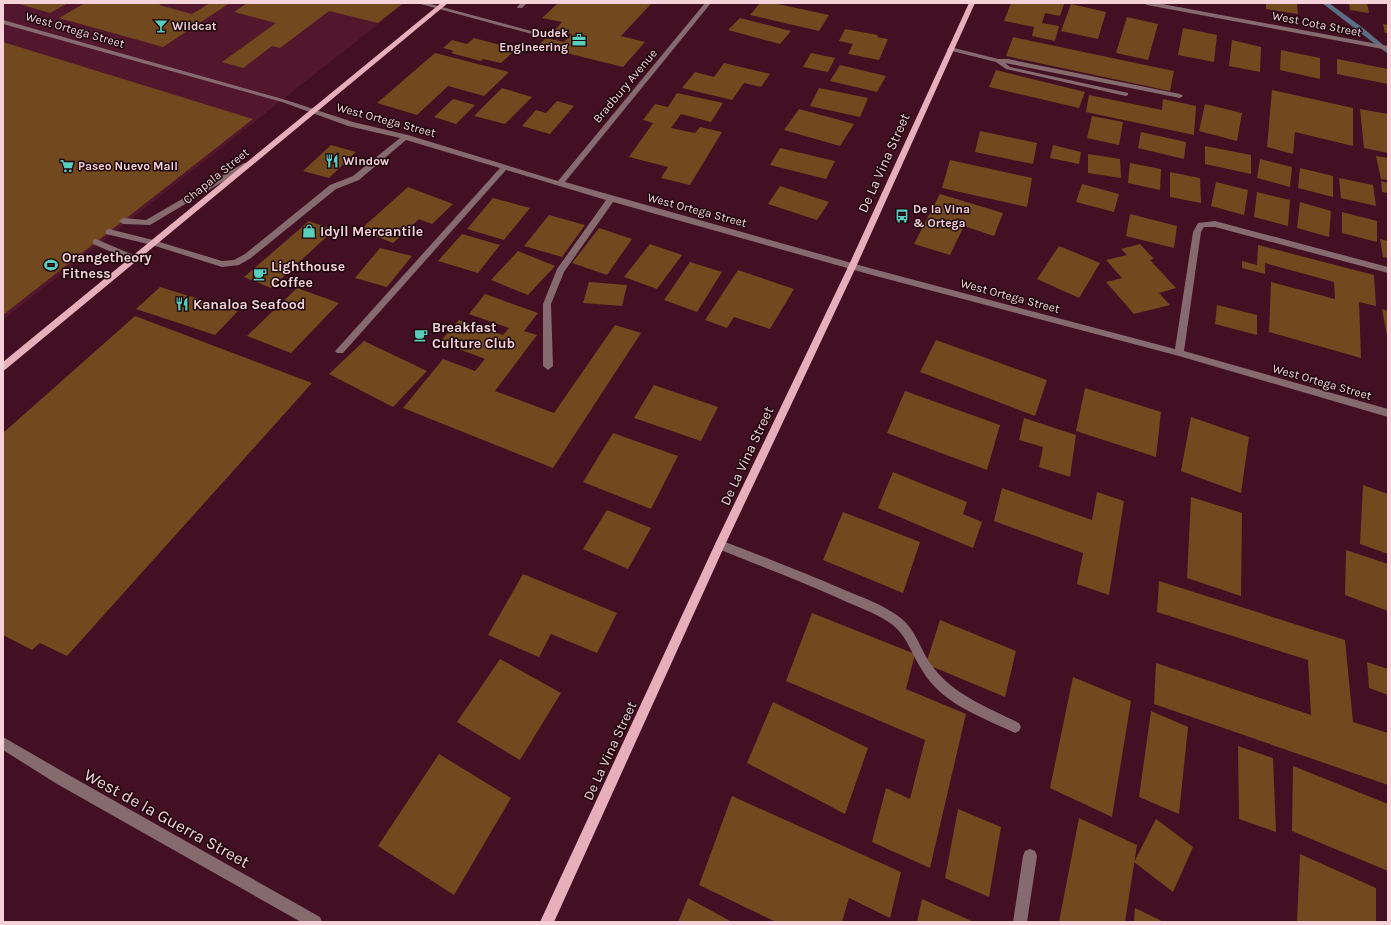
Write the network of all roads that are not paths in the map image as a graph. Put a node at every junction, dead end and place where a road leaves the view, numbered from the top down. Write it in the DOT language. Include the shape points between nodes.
graph roads {
  1 [pos="420,3"];
  2 [pos="444,3"];
  3 [pos="708,3"];
  4 [pos="972,3"];
  5 [pos="1147,3"];
  6 [pos="438,9"];
  7 [pos="3,22"];
  8 [pos="539,34"];
  9 [pos="1388,48"];
  10 [pos="950,49"];
  11 [pos="998,61"];
  12 [pos="1126,94"];
  13 [pos="1180,96"];
  14 [pos="314,112"];
  15 [pos="405,137"];
  16 [pos="252,162"];
  17 [pos="505,167"];
  18 [pos="560,183"];
  19 [pos="611,199"];
  20 [pos="124,221"];
  21 [pos="108,232"];
  22 [pos="96,242"];
  23 [pos="153,243"];
  24 [pos="135,258"];
  25 [pos="852,267"];
  26 [pos="1388,270"];
  27 [pos="340,351"];
  28 [pos="1179,353"];
  29 [pos="548,366"];
  30 [pos="3,367"];
  31 [pos="1388,413"];
  32 [pos="720,545"];
  33 [pos="1015,728"];
  34 [pos="3,743"];
  35 [pos="1030,856"];
  36 [pos="315,922"];
  37 [pos="547,922"];
  38 [pos="1020,922"];
  1 -- 6 [label="street"];
  2 -- 6 [label="main road, Chapala Street"];
  3 -- 18 [label="street, Bradbury Avenue"];
  4 -- 10 [label="main road, De La Vina Street"];
  5 -- 9 [label="street, West Cota Street"];
  6 -- 8 [label="street"];
  6 -- 14 [label="main road, Chapala Street"];
  7 -- 14 [label="street, West Ortega Street" via="284,101"];
  10 -- 11 [label="street"];
  10 -- 25 [label="main road, De La Vina Street"];
  11 -- 12 [label="street" via="1008,68"];
  11 -- 13 [label="street"];
  14 -- 15 [label="street, West Ortega Street"];
  14 -- 16 [label="main road, Chapala Street"];
  15 -- 17 [label="street, West Ortega Street"];
  15 -- 23 [label="street" via="356,178 333,187 236,263 222,264"];
  16 -- 20 [label="street" via="147,223"];
  16 -- 23 [label="main road, Chapala Street"];
  17 -- 18 [label="street, West Ortega Street"];
  17 -- 27 [label="street"];
  18 -- 19 [label="street, West Ortega Street"];
  19 -- 25 [label="street, West Ortega Street"];
  19 -- 29 [label="street" via="557,277 548,304"];
  21 -- 23 [label="street"];
  22 -- 24 [label="street"];
  23 -- 24 [label="main road, Chapala Street"];
  24 -- 30 [label="main road, Chapala Street"];
  25 -- 28 [label="street, West Ortega Street"];
  25 -- 32 [label="main road, De La Vina Street"];
  26 -- 28 [label="street" via="1215,224 1201,225 1197,232"];
  28 -- 31 [label="street, West Ortega Street"];
  32 -- 33 [label="street" via="832,590 895,620 910,635 926,667 946,690 963,702"];
  32 -- 37 [label="main road, De La Vina Street"];
  34 -- 36 [label="street, West de la Guerra Street"];
  35 -- 38 [label="street"];
}
